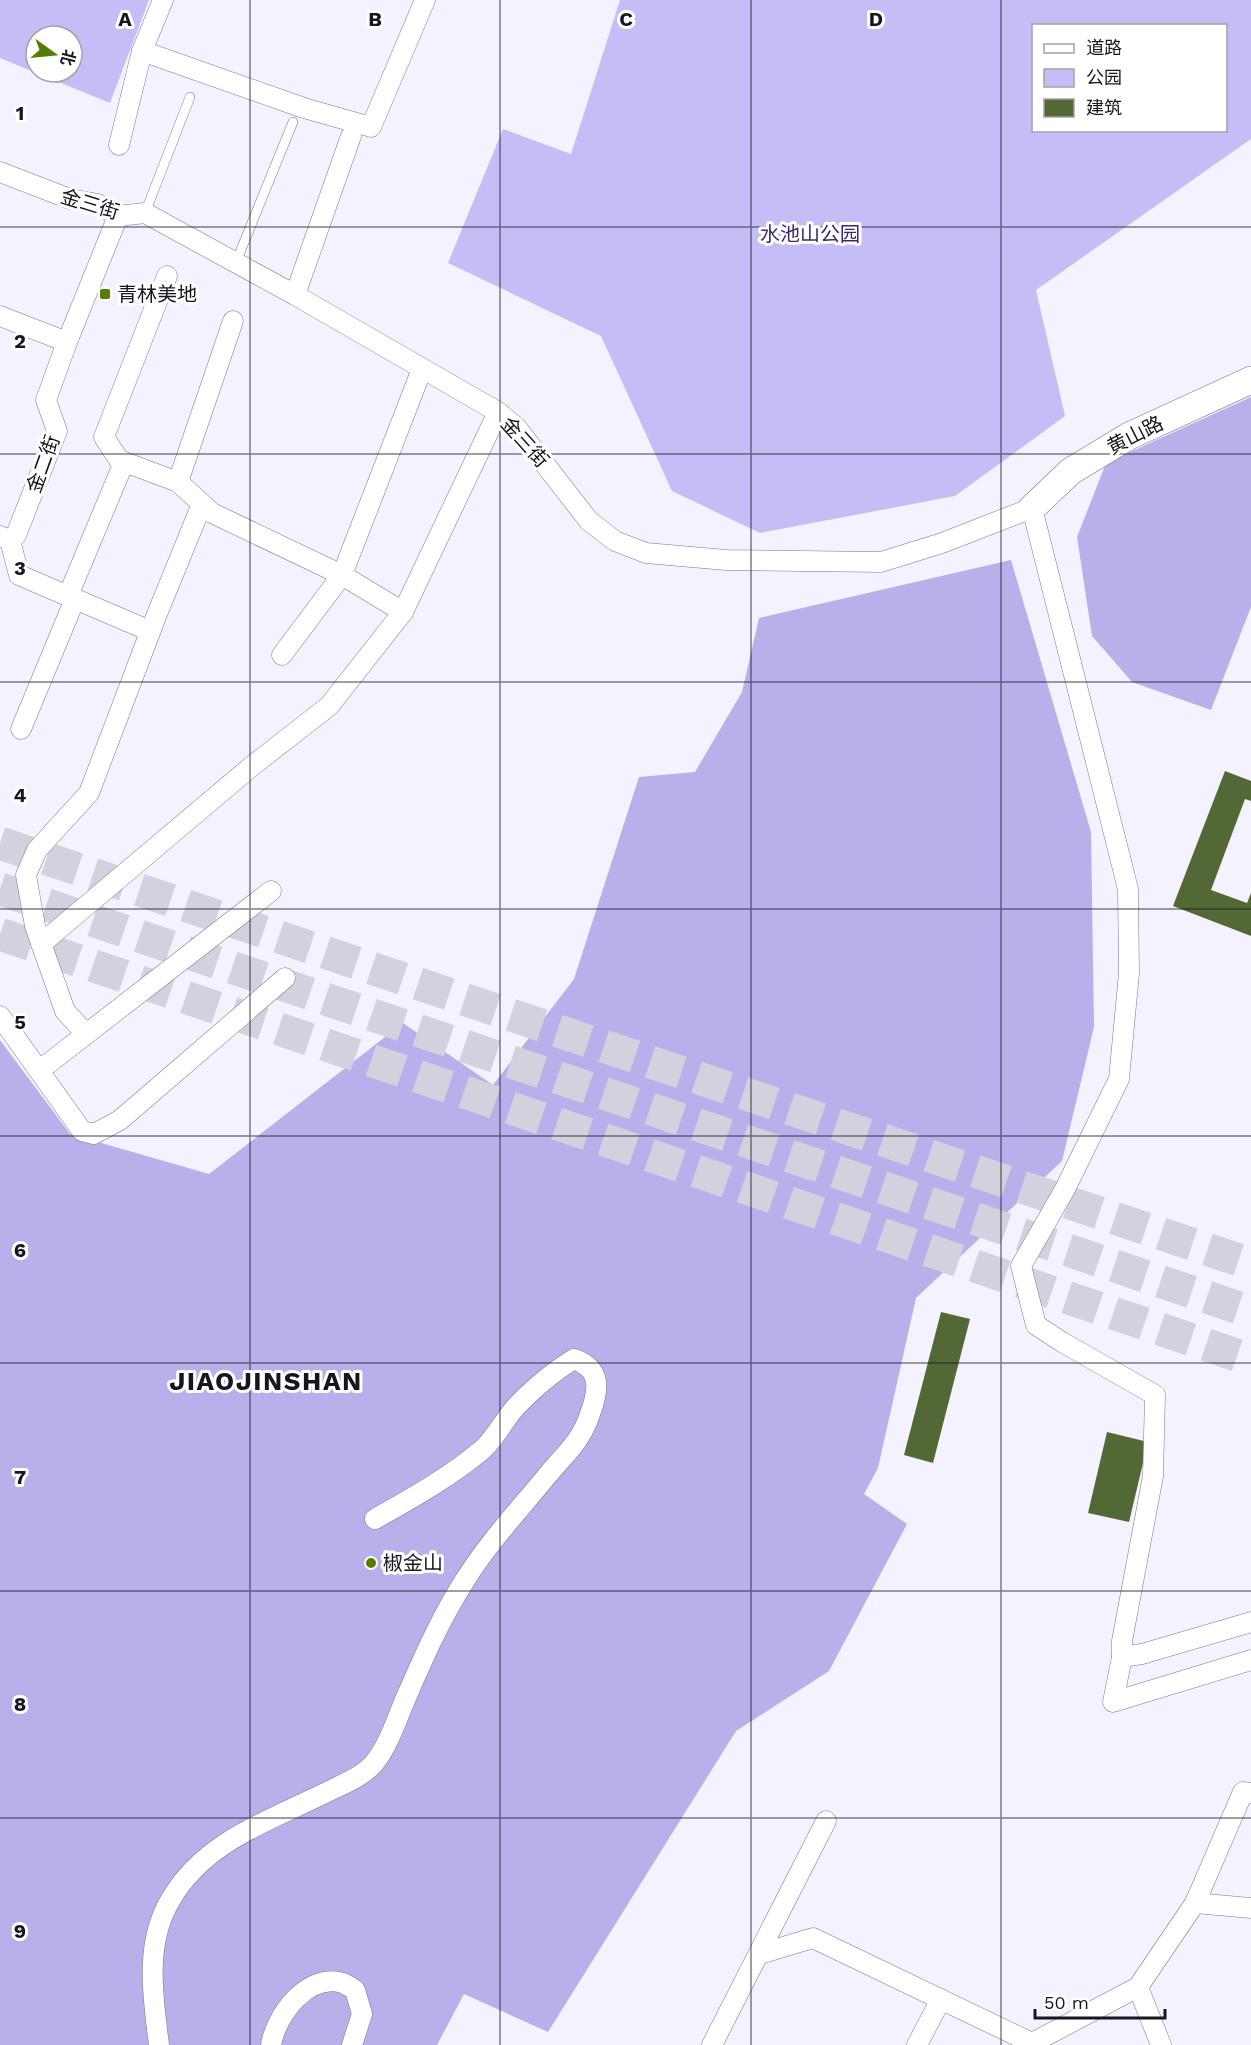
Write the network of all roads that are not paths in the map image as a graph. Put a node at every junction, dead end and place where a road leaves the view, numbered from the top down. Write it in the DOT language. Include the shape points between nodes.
graph roads {
  1 [pos="163,0"];
  2 [pos="425,0"];
  3 [pos="142,51"];
  4 [pos="190,97"];
  5 [pos="293,122"];
  6 [pos="351,136"];
  7 [pos="119,146"];
  8 [pos="0,172"];
  9 [pos="145,213"];
  10 [pos="118,216"];
  11 [pos="236,262"];
  12 [pos="167,276"];
  13 [pos="295,295"];
  14 [pos="0,316"];
  15 [pos="233,321"];
  16 [pos="67,342"];
  17 [pos="422,369"];
  18 [pos="1251,380"];
  19 [pos="498,412"];
  20 [pos="124,462"];
  21 [pos="178,482"];
  22 [pos="202,504"];
  23 [pos="1032,508"];
  24 [pos="5,538"];
  25 [pos="342,575"];
  26 [pos="71,598"];
  27 [pos="403,612"];
  28 [pos="150,631"];
  29 [pos="282,655"];
  30 [pos="21,729"];
  31 [pos="271,891"];
  32 [pos="41,944"];
  33 [pos="285,978"];
  34 [pos="0,1016"];
  35 [pos="86,1034"];
  36 [pos="40,1070"];
  37 [pos="375,1518"];
  38 [pos="1251,1622"];
  39 [pos="1122,1657"];
  40 [pos="1251,1660"];
  41 [pos="1251,1793"];
  42 [pos="826,1821"];
  43 [pos="1194,1903"];
  44 [pos="1251,1908"];
  45 [pos="760,1954"];
  46 [pos="1138,1988"];
  47 [pos="941,1999"];
  48 [pos="159,2045"];
  49 [pos="271,2045"];
  50 [pos="352,2045"];
  51 [pos="712,2045"];
  52 [pos="917,2045"];
  53 [pos="1161,2045"];
  1 -- 3 [label="street"];
  2 -- 3 [label="street" via="371,127 304,108"];
  3 -- 7 [label="street"];
  4 -- 9 [label="lane"];
  5 -- 11 [label="lane"];
  6 -- 13 [label="street"];
  8 -- 10 [label="street, 金三街" via="70,199 98,204"];
  9 -- 10 [label="street, 金三街"];
  9 -- 11 [label="street, 金三街"];
  10 -- 16 [label="street, 金二街"];
  11 -- 13 [label="street, 金三街"];
  12 -- 20 [label="street" via="104,437"];
  13 -- 17 [label="street, 金三街"];
  14 -- 16 [label="street"];
  15 -- 21 [label="street"];
  16 -- 24 [label="street, 金二街" via="46,400 57,431 16,535"];
  17 -- 19 [label="street, 金三街"];
  17 -- 25 [label="street"];
  18 -- 23 [label="street, 黄山路" via="1129,436 1071,471"];
  19 -- 23 [label="street, 金三街" via="516,427 589,521 615,541 646,553 726,560 881,562"];
  19 -- 27 [label="street"];
  20 -- 21 [label="street"];
  20 -- 26 [label="street"];
  21 -- 22 [label="street"];
  22 -- 25 [label="street" via="212,513"];
  22 -- 28 [label="street"];
  23 -- 39 [label="street" via="1128,890 1129,973 1119,1079 1065,1189 1021,1266 1036,1325 1155,1395 1153,1476"];
  24 -- 26 [label="street" via="19,575"];
  25 -- 27 [label="street"];
  25 -- 29 [label="street"];
  26 -- 28 [label="street"];
  26 -- 30 [label="street"];
  27 -- 32 [label="street" via="329,706"];
  28 -- 32 [label="street" via="89,794 37,850 26,875"];
  31 -- 35 [label="street"];
  32 -- 35 [label="street" via="65,1011"];
  33 -- 36 [label="street" via="120,1120 94,1134 82,1131"];
  34 -- 36 [label="street"];
  35 -- 36 [label="street"];
  37 -- 48 [label="street" via="426,1490 485,1447 515,1408 561,1367 574,1359 595,1374 597,1389 590,1416 575,1445 481,1555 465,1580 431,1639 387,1742 374,1763 354,1779 232,1838 205,1857 170,1900 158,1927 153,1954 152,1986"];
  38 -- 39 [label="street"];
  39 -- 40 [label="street" via="1113,1702"];
  41 -- 43 [label="street" via="1243,1792"];
  42 -- 45 [label="street"];
  43 -- 44 [label="street"];
  43 -- 46 [label="street"];
  45 -- 47 [label="street" via="813,1938"];
  45 -- 51 [label="street"];
  46 -- 47 [label="street" via="1032,2043"];
  46 -- 53 [label="street"];
  47 -- 52 [label="street"];
  49 -- 50 [label="street" via="284,2010 311,1986 328,1982 343,1983 355,1990 362,2014"];
}
